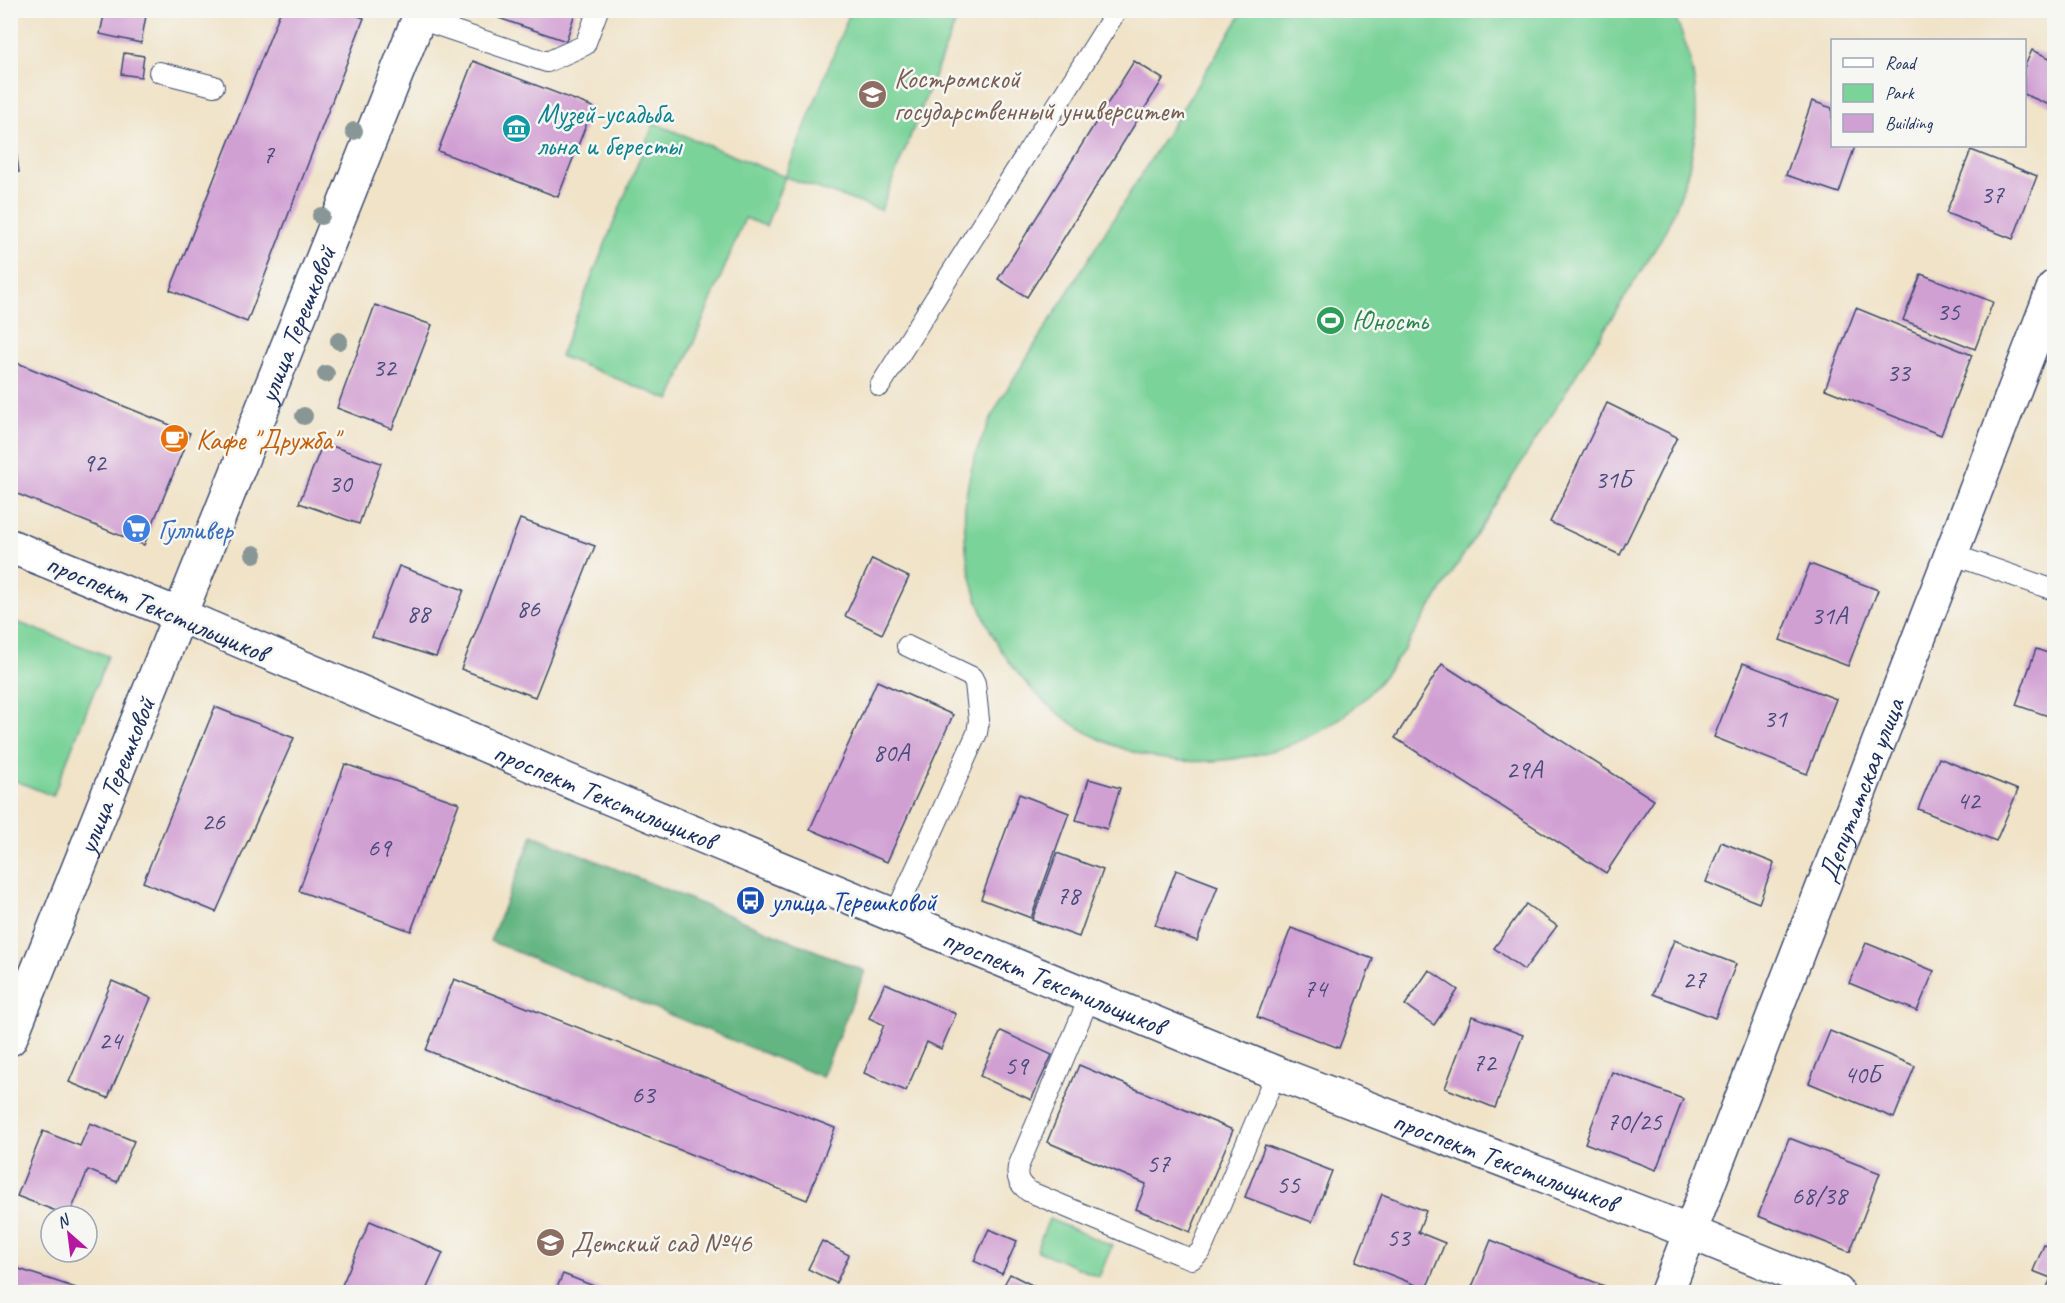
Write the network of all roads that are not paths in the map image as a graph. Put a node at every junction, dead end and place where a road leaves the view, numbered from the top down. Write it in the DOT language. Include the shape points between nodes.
graph roads {
  1 [pos="598,10"];
  2 [pos="1117,10"];
  3 [pos="421,15"];
  4 [pos="159,72"];
  5 [pos="214,86"];
  6 [pos="2055,287"];
  7 [pos="880,386"];
  8 [pos="10,546"];
  9 [pos="1951,554"];
  10 [pos="2055,590"];
  11 [pos="182,616"];
  12 [pos="908,646"];
  13 [pos="895,915"];
  14 [pos="1090,996"];
  15 [pos="10,1039"];
  16 [pos="1276,1073"];
  17 [pos="1689,1232"];
  18 [pos="1667,1293"];
  19 [pos="1837,1293"];
  1 -- 3 [label="lane" via="585,45 548,62"];
  2 -- 7 [label="lane"];
  3 -- 11 [label="street, улица Терешковой"];
  4 -- 5 [label="lane"];
  6 -- 9 [label="street, Депутатская улица"];
  8 -- 11 [label="street, проспект Текстильщиков"];
  9 -- 10 [label="lane"];
  9 -- 17 [label="street, Депутатская улица"];
  11 -- 13 [label="street, проспект Текстильщиков"];
  11 -- 15 [label="street, улица Терешковой"];
  12 -- 13 [label="lane" via="972,677 979,728"];
  13 -- 14 [label="street, проспект Текстильщиков"];
  14 -- 16 [label="street, проспект Текстильщиков"];
  14 -- 16 [label="lane" via="1017,1176 1028,1191 1178,1254 1192,1259 1201,1251"];
  16 -- 17 [label="street, проспект Текстильщиков"];
  17 -- 18 [label="street, Депутатская улица"];
  17 -- 19 [label="street, проспект Текстильщиков"];
}
